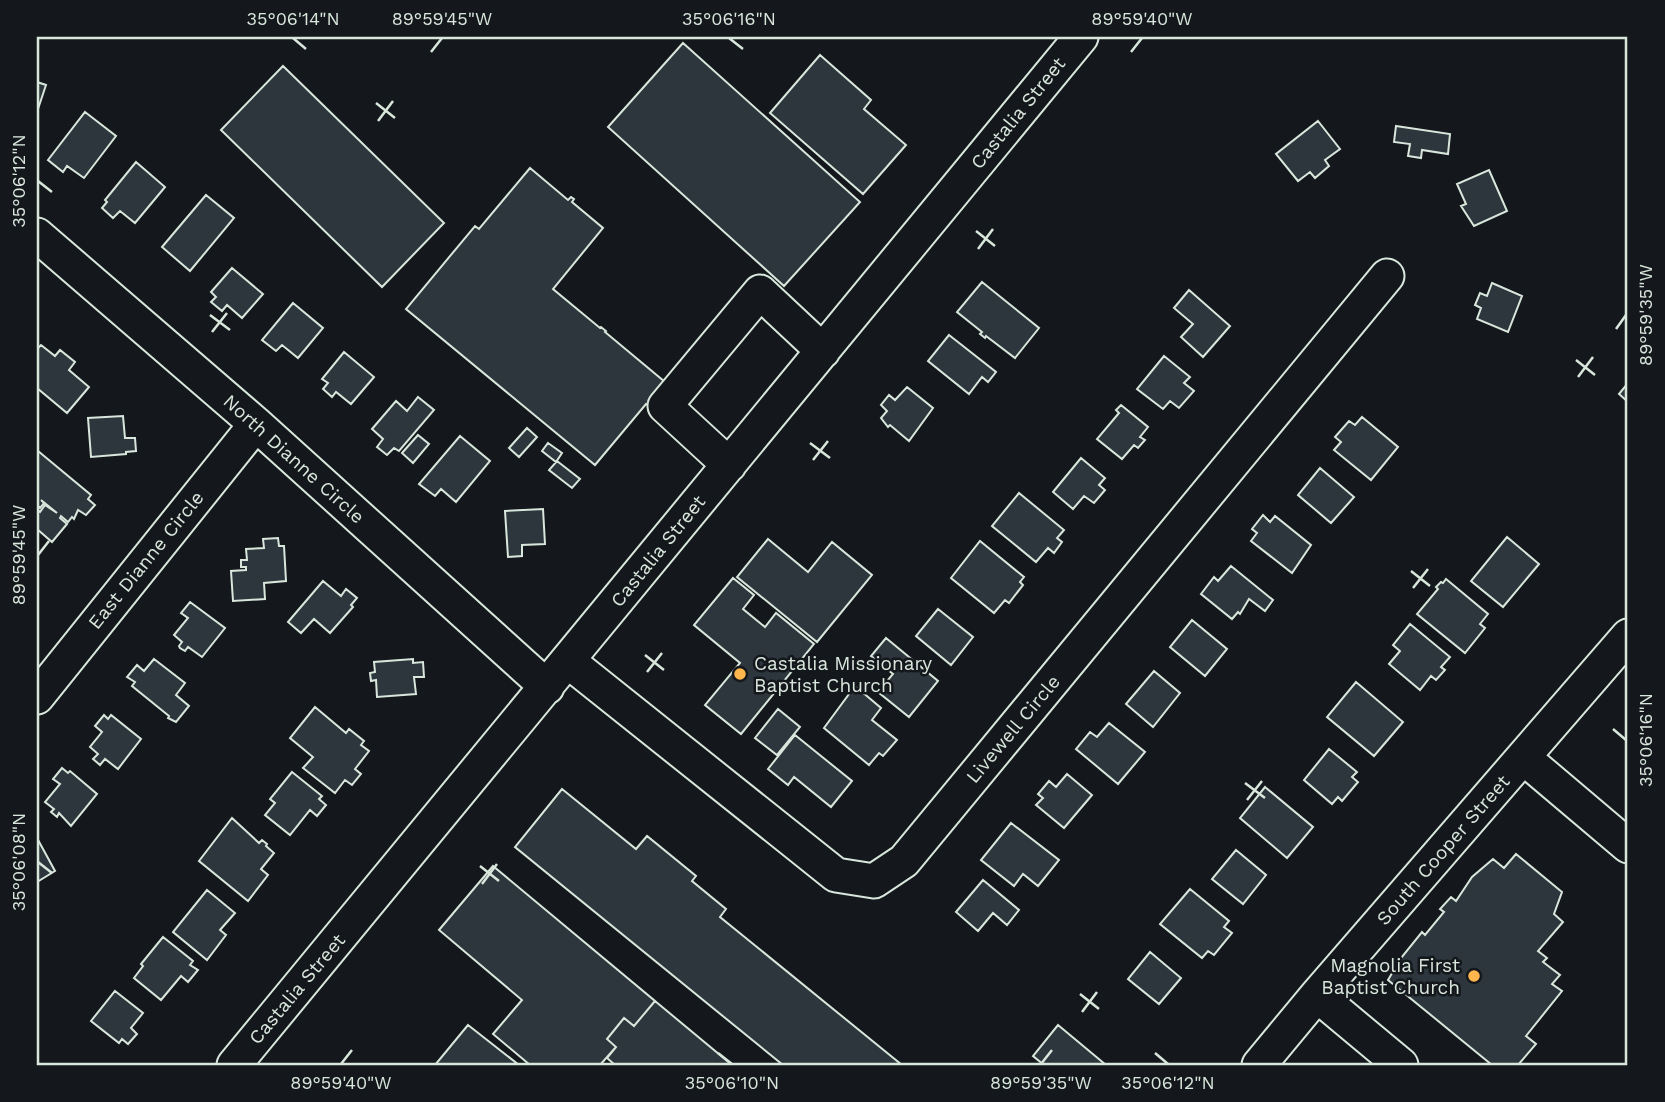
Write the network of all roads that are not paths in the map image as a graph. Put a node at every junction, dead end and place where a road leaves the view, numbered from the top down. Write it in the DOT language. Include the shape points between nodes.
graph roads {
  1 [pos="1081,37"];
  2 [pos="37,236"];
  3 [pos="1387,276"];
  4 [pos="823,351"];
  5 [pos="256,424"];
  6 [pos="729,465"];
  7 [pos="1628,636"];
  8 [pos="568,662"];
  9 [pos="547,687"];
  10 [pos="37,697"];
  11 [pos="1524,758"];
  12 [pos="1628,846"];
  13 [pos="1317,995"];
  14 [pos="234,1065"];
  15 [pos="1259,1065"];
  16 [pos="1401,1065"];
  1 -- 4 [label="street, Castalia Street"];
  2 -- 5 [label="street, North Dianne Circle"];
  3 -- 8 [label="street, Livewell Circle" via="904,861 874,881 836,875"];
  4 -- 6 [label="street, Castalia Street"];
  4 -- 6 [label="street" via="760,292 740,314 665,407"];
  5 -- 9 [label="street, North Dianne Circle"];
  5 -- 10 [label="street, East Dianne Circle"];
  6 -- 8 [label="street, Castalia Street"];
  7 -- 11 [label="street, South Cooper Street"];
  8 -- 9 [label="street, Castalia Street"];
  9 -- 14 [label="street, Castalia Street"];
  11 -- 12 [label="street"];
  11 -- 13 [label="street, South Cooper Street"];
  13 -- 15 [label="street, South Cooper Street"];
  13 -- 16 [label="street"];
}
